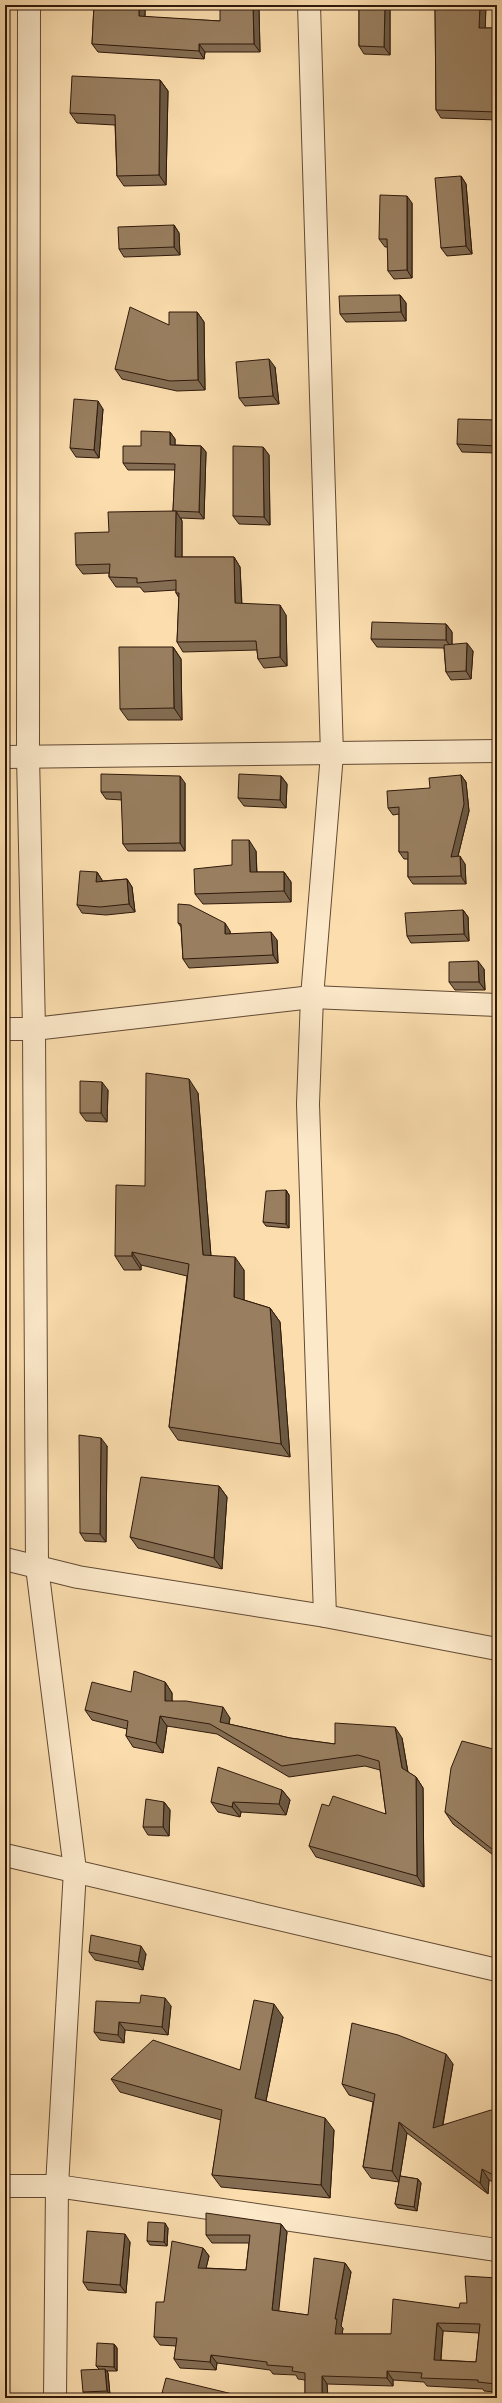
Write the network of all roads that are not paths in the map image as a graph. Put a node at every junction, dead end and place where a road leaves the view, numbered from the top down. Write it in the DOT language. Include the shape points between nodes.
graph roads {
  1 [pos="29,5"];
  2 [pos="309,5"];
  3 [pos="497,751"];
  4 [pos="332,754"];
  5 [pos="28,756"];
  6 [pos="5,757"];
  7 [pos="312,997"];
  8 [pos="497,1005"];
  9 [pos="5,1028"];
  10 [pos="34,1029"];
  11 [pos="5,1559"];
  12 [pos="37,1566"];
  13 [pos="325,1616"];
  14 [pos="497,1649"];
  15 [pos="5,1855"];
  16 [pos="75,1870"];
  17 [pos="497,1970"];
  18 [pos="5,2186"];
  19 [pos="57,2186"];
  20 [pos="497,2250"];
  21 [pos="55,2398"];
  1 -- 5 [label="street"];
  2 -- 4 [label="street"];
  3 -- 4 [label="street"];
  4 -- 5 [label="street"];
  4 -- 7 [label="street"];
  5 -- 6 [label="street"];
  5 -- 10 [label="street"];
  7 -- 8 [label="street"];
  7 -- 10 [label="street"];
  7 -- 13 [label="street" via="308,1104"];
  9 -- 10 [label="street"];
  10 -- 12 [label="street"];
  11 -- 12 [label="street"];
  12 -- 13 [label="street" via="78,1577"];
  12 -- 16 [label="street"];
  13 -- 14 [label="street"];
  15 -- 16 [label="street"];
  16 -- 17 [label="street"];
  16 -- 19 [label="street"];
  18 -- 19 [label="street"];
  19 -- 20 [label="street"];
  19 -- 21 [label="street"];
}
